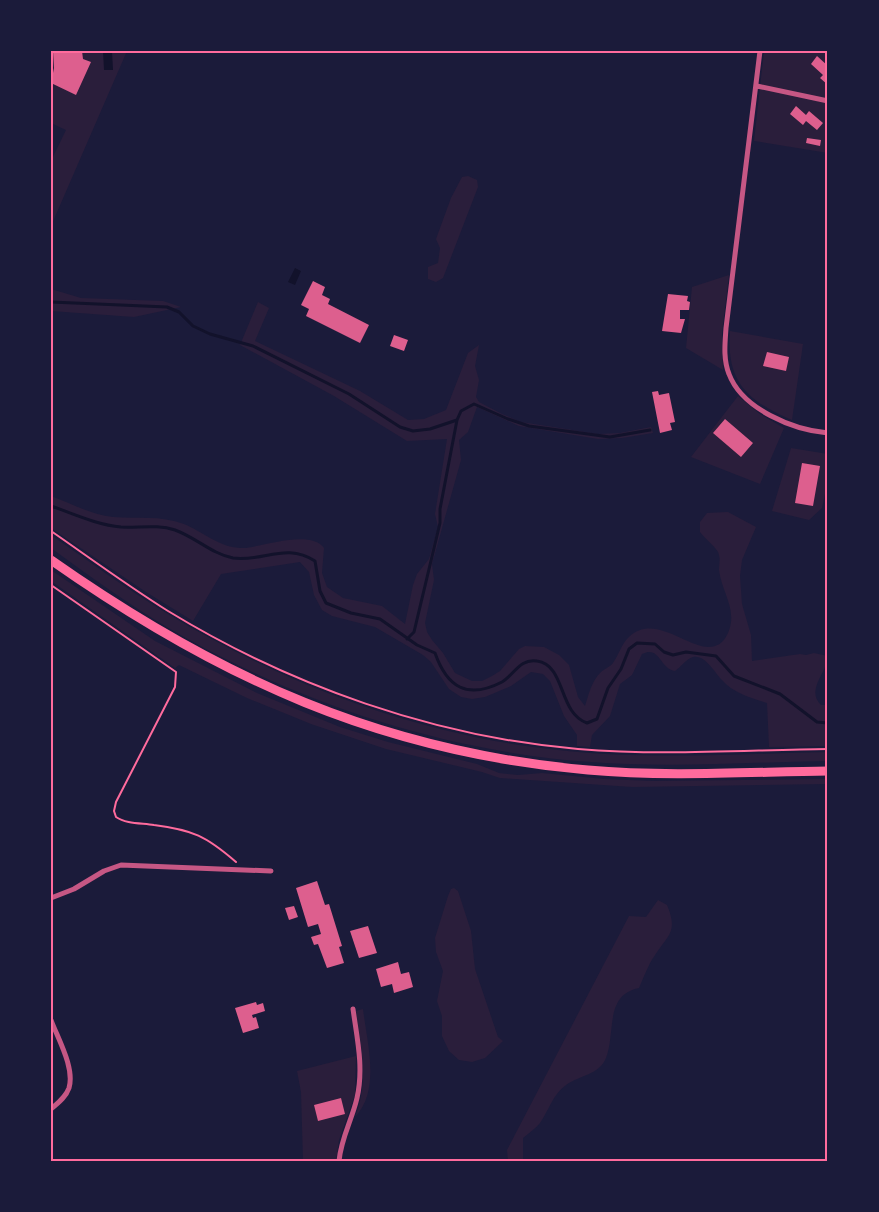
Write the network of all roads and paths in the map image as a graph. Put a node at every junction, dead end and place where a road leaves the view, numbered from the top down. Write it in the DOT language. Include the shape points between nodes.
graph roads {
  1 [pos="760,51"];
  2 [pos="757,86"];
  3 [pos="828,101"];
  4 [pos="828,433"];
  5 [pos="51,531"];
  6 [pos="51,560"];
  7 [pos="51,584"];
  8 [pos="828,749"];
  9 [pos="828,771"];
  10 [pos="245,871"];
  11 [pos="271,871"];
  12 [pos="51,898"];
  13 [pos="353,1009"];
  14 [pos="51,1020"];
  15 [pos="51,1109"];
  16 [pos="339,1161"];
  1 -- 2 [label="street"];
  2 -- 3 [label="street"];
  2 -- 4 [label="street" via="726,328 727,367 737,388 755,405 799,428"];
  5 -- 8 [label="path" via="168,610 226,643 298,677 400,714 483,735 577,749"];
  6 -- 9 [label="highway" via="136,618 238,674 305,704 404,737 505,760 590,771"];
  7 -- 10 [label="path" via="176,672 175,687 116,802 116,817 205,837"];
  10 -- 11 [label="street"];
  10 -- 12 [label="street" via="121,865"];
  13 -- 16 [label="street" via="359,1084 356,1105 342,1138"];
  14 -- 15 [label="street" via="70,1076 65,1096"];
}
